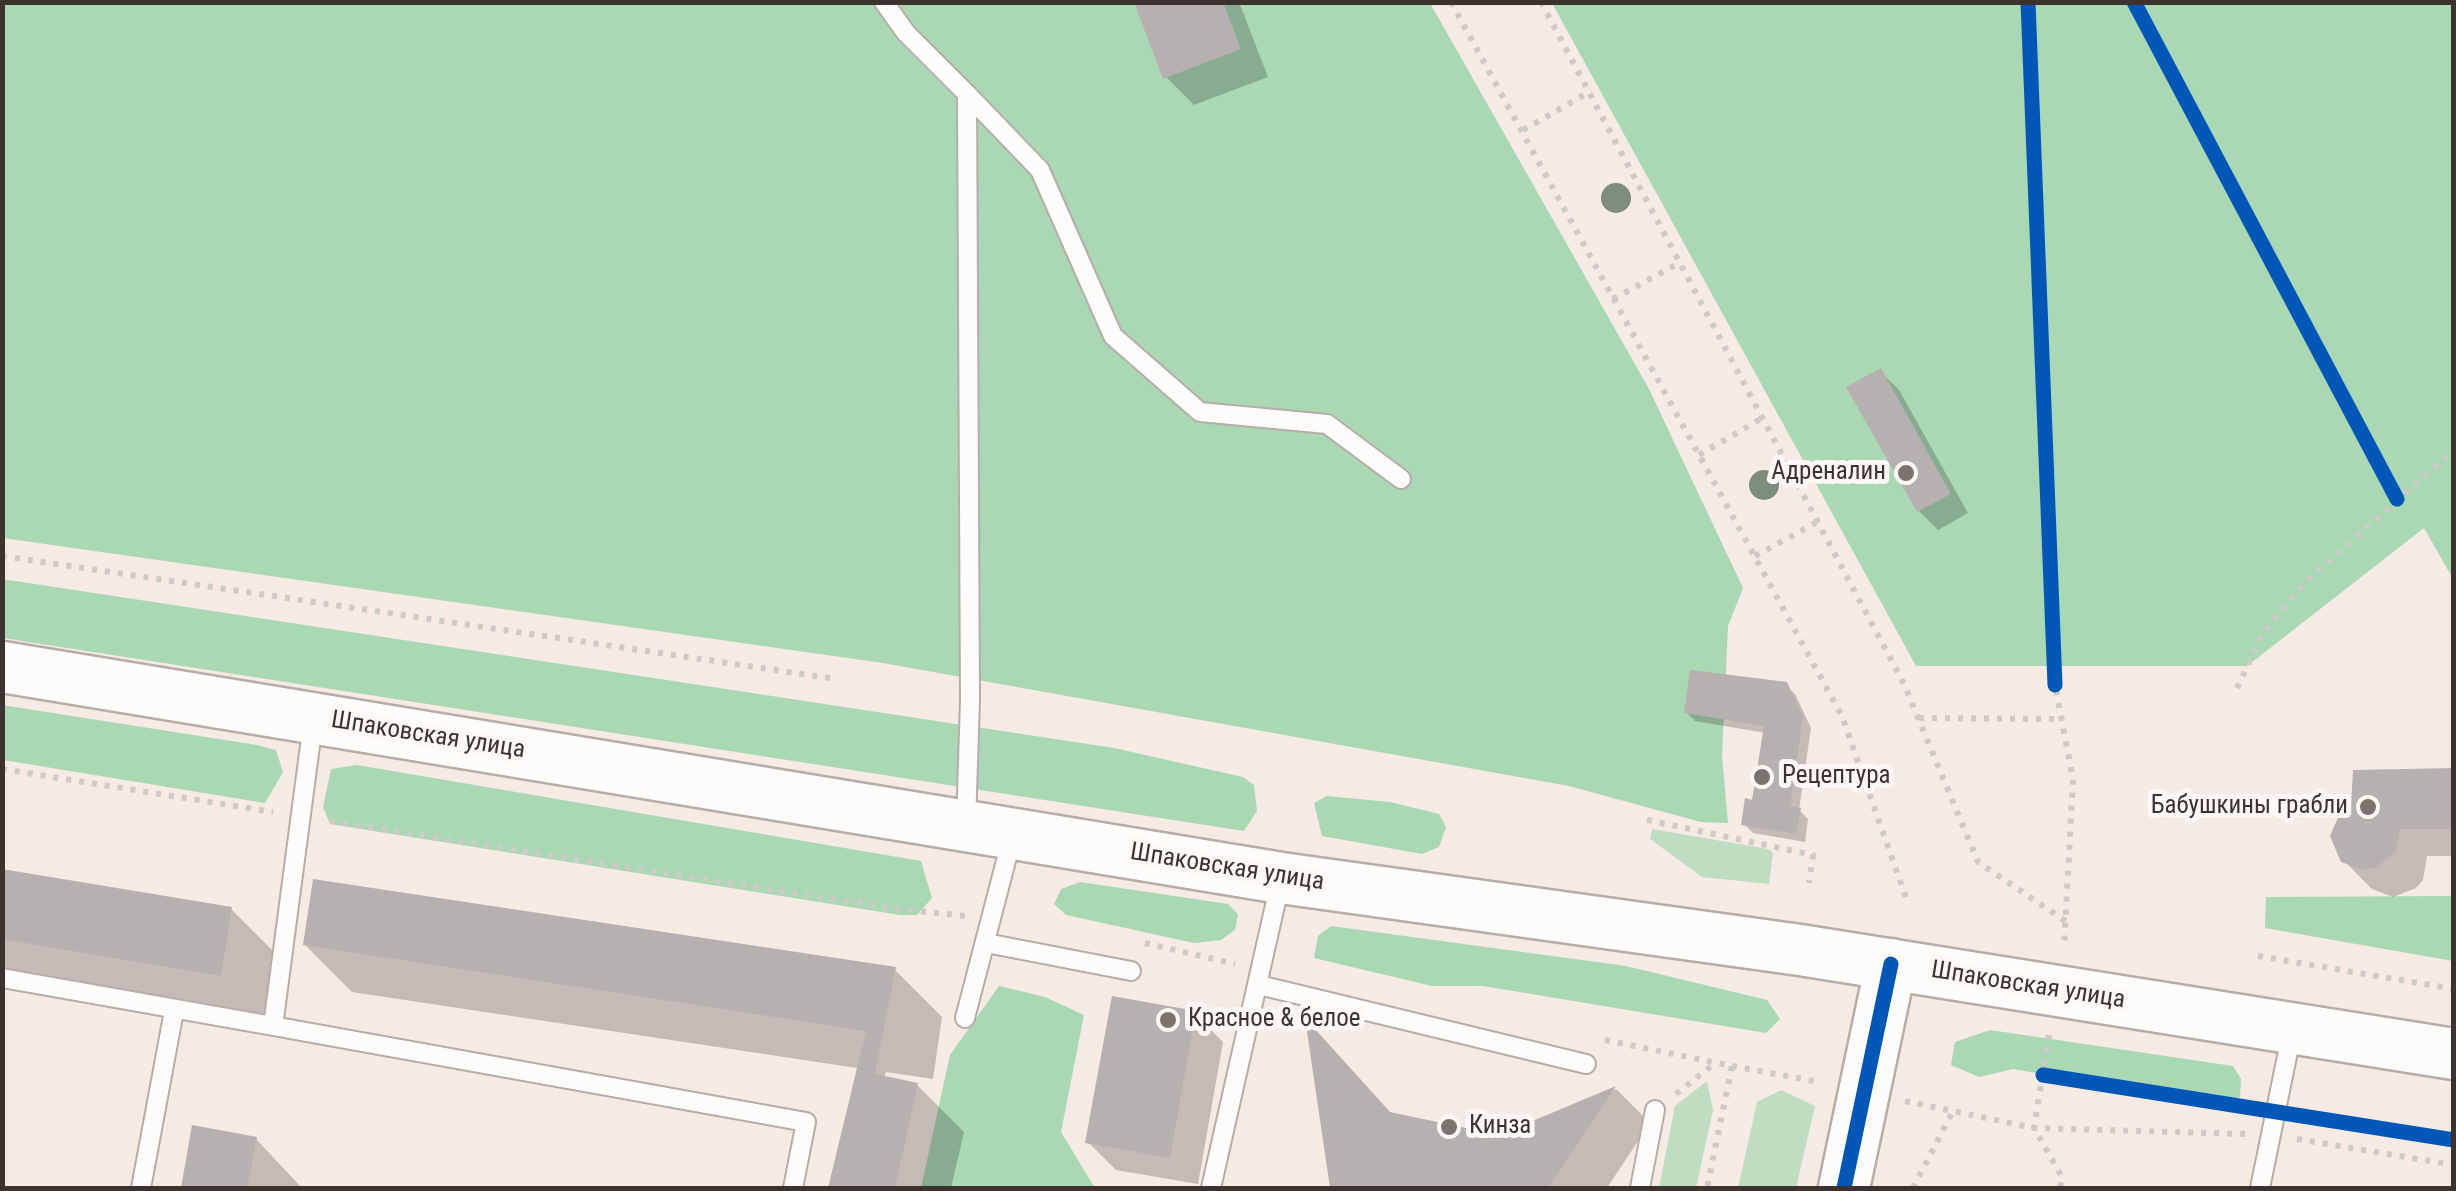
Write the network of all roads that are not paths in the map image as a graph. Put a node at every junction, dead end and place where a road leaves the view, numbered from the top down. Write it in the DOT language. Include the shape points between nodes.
graph roads {
  1 [pos="884,2"];
  2 [pos="967,94"];
  3 [pos="1401,479"];
  4 [pos="2,668"];
  5 [pos="313,716"];
  6 [pos="990,829"];
  7 [pos="1282,878"];
  8 [pos="986,944"];
  9 [pos="1891,964"];
  10 [pos="1131,971"];
  11 [pos="2,978"];
  12 [pos="1260,978"];
  13 [pos="174,1012"];
  14 [pos="965,1018"];
  15 [pos="274,1026"];
  16 [pos="2292,1029"];
  17 [pos="2454,1054"];
  18 [pos="1586,1064"];
  19 [pos="1655,1110"];
  20 [pos="140,1188"];
  21 [pos="792,1188"];
  22 [pos="1212,1188"];
  23 [pos="1640,1188"];
  24 [pos="1844,1188"];
  25 [pos="2260,1188"];
  1 -- 2 [label="lane"];
  2 -- 3 [label="lane" via="1040,170 1113,336 1200,412 1327,424"];
  2 -- 6 [label="lane" via="970,700"];
  4 -- 5 [label="main road, Шпаковская улица"];
  5 -- 6 [label="main road, Шпаковская улица"];
  5 -- 15 [label="lane"];
  6 -- 7 [label="main road, Шпаковская улица"];
  6 -- 8 [label="lane" via="993,919"];
  7 -- 9 [label="main road, Шпаковская улица"];
  7 -- 12 [label="lane"];
  8 -- 10 [label="lane"];
  8 -- 14 [label="lane"];
  9 -- 16 [label="main road, Шпаковская улица"];
  9 -- 24 [label="main road"];
  11 -- 13 [label="lane"];
  12 -- 18 [label="lane"];
  12 -- 22 [label="lane"];
  13 -- 15 [label="lane"];
  13 -- 20 [label="lane"];
  15 -- 21 [label="lane" via="806,1122"];
  16 -- 17 [label="main road, Шпаковская улица"];
  16 -- 25 [label="lane"];
  19 -- 23 [label="lane"];
}
